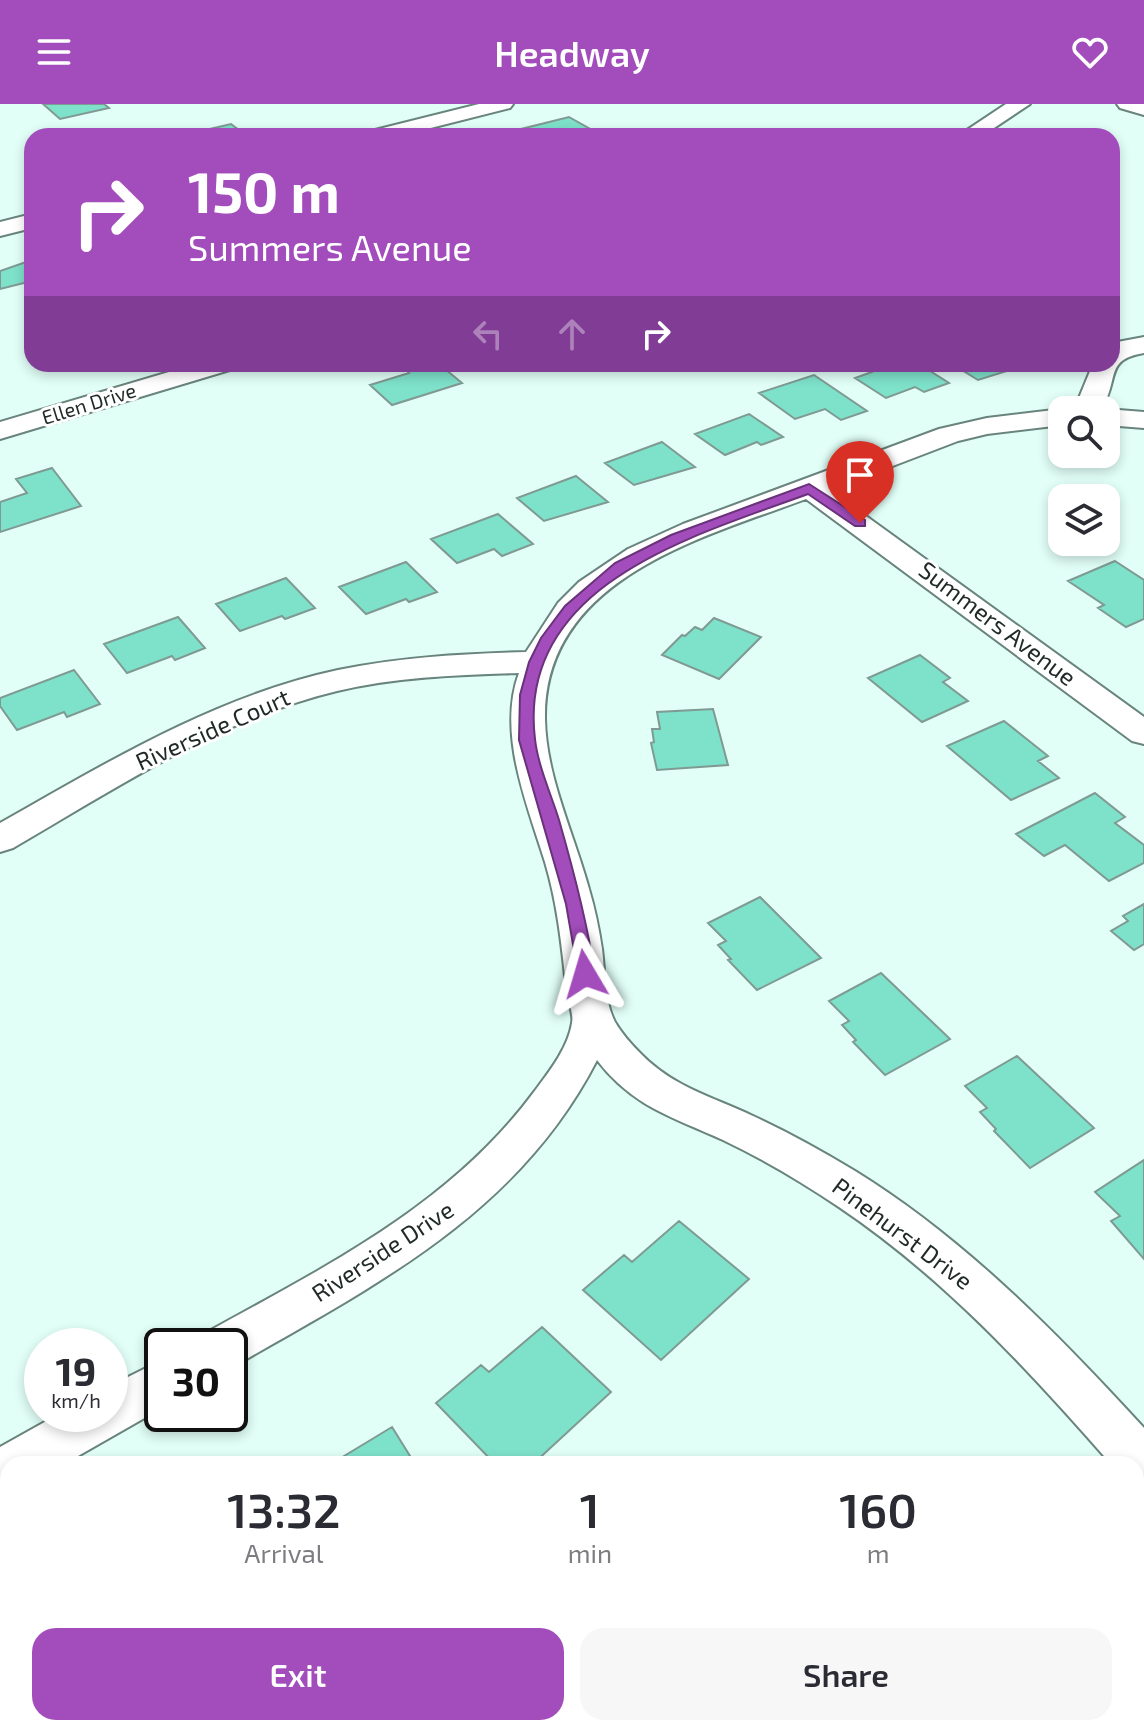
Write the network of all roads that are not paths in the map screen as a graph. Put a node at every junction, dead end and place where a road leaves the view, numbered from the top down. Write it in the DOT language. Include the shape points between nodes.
graph roads {
  1 [pos="503,104"];
  2 [pos="1020,104"];
  3 [pos="1127,104"];
  4 [pos="1144,109"];
  5 [pos="406,128"];
  6 [pos="981,128"];
  7 [pos="24,223"];
  8 [pos="0,229"];
  9 [pos="1144,345"];
  10 [pos="1120,349"];
  11 [pos="197,372"];
  12 [pos="1100,372"];
  13 [pos="1096,396"];
  14 [pos="1120,418"];
  15 [pos="1048,419"];
  16 [pos="1144,420"];
  17 [pos="0,431"];
  18 [pos="809,488"];
  19 [pos="537,662"];
  20 [pos="1144,733"];
  21 [pos="0,839"];
  22 [pos="593,1020"];
  23 [pos="248,1333"];
  24 [pos="74,1432"];
  25 [pos="31,1456"];
  26 [pos="1136,1456"];
  1 -- 5 [label="street"];
  2 -- 6 [label="street"];
  3 -- 4 [label="street"];
  7 -- 8 [label="street"];
  9 -- 10 [label="street"];
  11 -- 17 [label="street, Ellen Drive"];
  12 -- 13 [label="street"];
  14 -- 16 [label="street"];
  15 -- 18 [label="street" via="949,435"];
  18 -- 19 [label="street" via="676,538 620,566 570,609"];
  18 -- 20 [label="street, Summers Avenue"];
  19 -- 21 [label="street, Riverside Court" via="386,672 283,696 139,762"];
  19 -- 22 [label="street" via="528,695 527,740 575,904"];
  22 -- 23 [label="street, Riverside Drive" via="571,1073 539,1122 485,1182 406,1242"];
  22 -- 26 [label="street, Pinehurst Drive" via="622,1063 667,1098 743,1130 817,1170 942,1260 994,1306"];
  24 -- 25 [label="street"];
}
